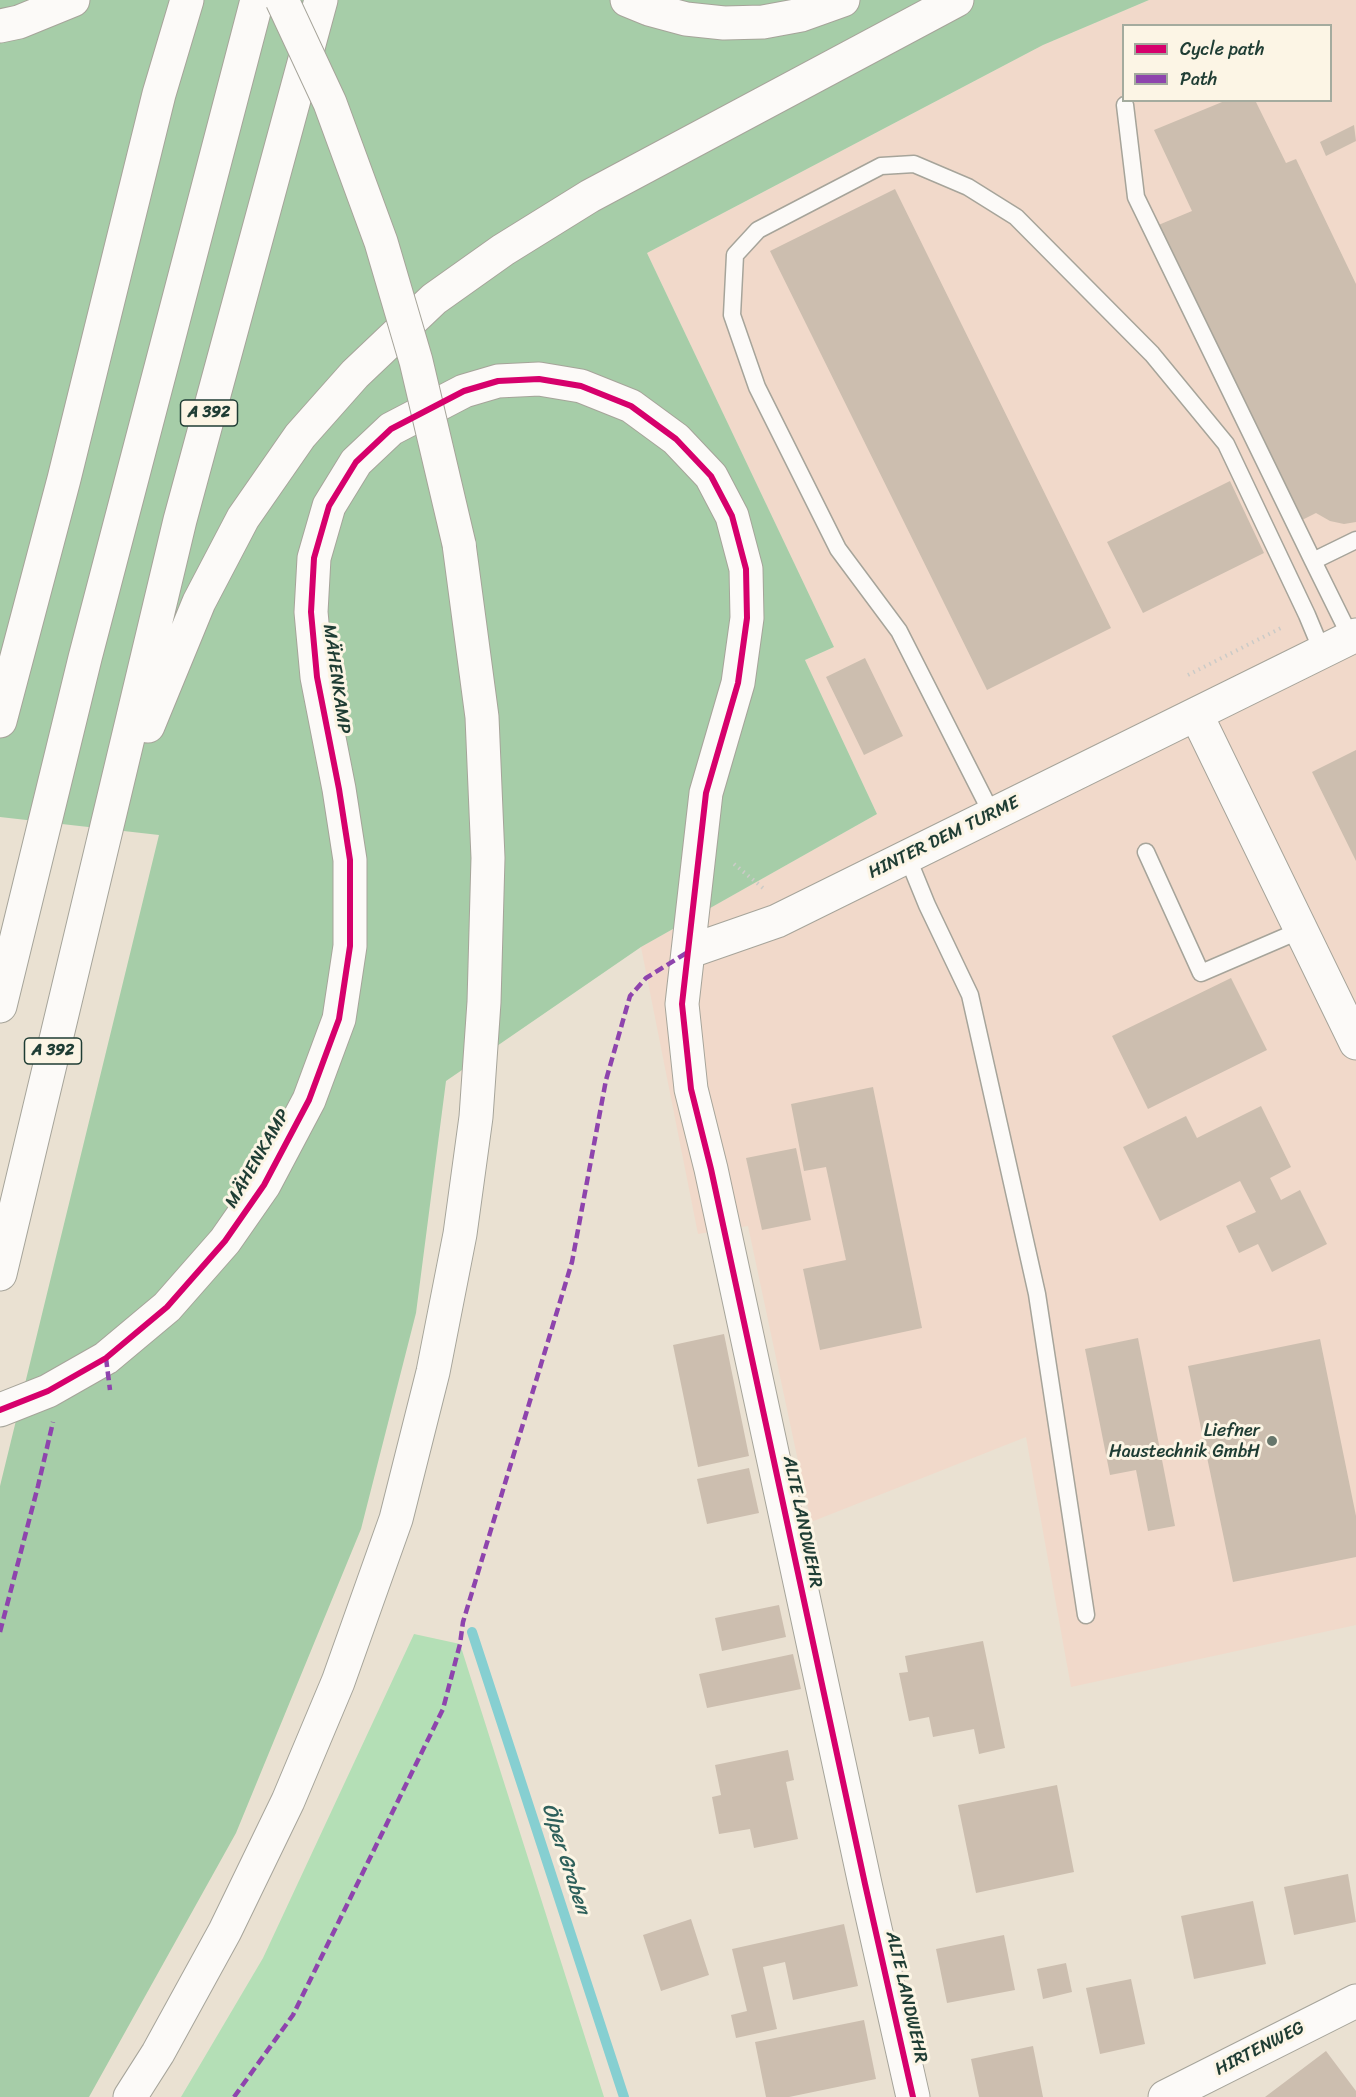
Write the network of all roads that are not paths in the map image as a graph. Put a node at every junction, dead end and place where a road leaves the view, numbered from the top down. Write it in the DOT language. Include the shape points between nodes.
graph roads {
  1 [pos="73,0"];
  2 [pos="187,0"];
  3 [pos="257,0"];
  4 [pos="282,0"];
  5 [pos="321,0"];
  6 [pos="627,0"];
  7 [pos="843,0"];
  8 [pos="957,0"];
  9 [pos="0,26"];
  10 [pos="1125,105"];
  11 [pos="1356,540"];
  12 [pos="1312,561"];
  13 [pos="1353,636"];
  14 [pos="1322,651"];
  15 [pos="1196,714"];
  16 [pos="0,720"];
  17 [pos="992,814"];
  18 [pos="107,828"];
  19 [pos="1146,852"];
  20 [pos="907,856"];
  21 [pos="1301,930"];
  22 [pos="688,952"];
  23 [pos="0,1006"];
  24 [pos="1356,1043"];
  25 [pos="0,1274"];
  26 [pos="0,1410"];
  27 [pos="1086,1615"];
  28 [pos="1356,2001"];
  29 [pos="130,2097"];
  30 [pos="913,2097"];
  31 [pos="1165,2097"];
  1 -- 9 [label="main road"];
  2 -- 16 [label="main road" via="159,94"];
  3 -- 23 [label="main road" via="85,658"];
  4 -- 29 [label="main road, bridge" via="330,103 381,243 416,361 459,544 482,717 488,858 476,1117 460,1233 433,1372 396,1519 338,1682 288,1801 225,1931"];
  5 -- 18 [label="main road, A 392" via="180,520"];
  6 -- 7 [label="main road" via="686,19 724,23 763,22 801,15"];
  8 -- 18 [label="main road" via="590,196 503,249 434,299 355,374 300,436 243,518 198,602"];
  10 -- 12 [label="lane" via="1136,197"];
  11 -- 12 [label="lane"];
  12 -- 13 [label="lane"];
  13 -- 14 [label="main road, HINTER DEM TURME"];
  14 -- 15 [label="main road, HINTER DEM TURME"];
  14 -- 17 [label="lane" via="1226,444 1152,354 1016,218 968,187 914,164 881,166 758,230 735,255 732,315 757,387 838,549 899,631"];
  15 -- 17 [label="main road, HINTER DEM TURME"];
  15 -- 21 [label="main road"];
  17 -- 20 [label="main road, HINTER DEM TURME"];
  18 -- 25 [label="main road, A 392"];
  19 -- 21 [label="lane" via="1201,973"];
  20 -- 22 [label="main road, HINTER DEM TURME" via="777,921"];
  20 -- 27 [label="lane" via="970,995 1037,1294"];
  21 -- 24 [label="main road"];
  22 -- 26 [label="main road, MÄHENKAMP" via="706,793 738,683 747,618 746,569 732,516 711,476 676,439 631,406 581,386 539,379 498,381 464,391 391,429 356,462 329,506 314,558 311,612 317,677 350,860 350,946 339,1019 309,1100 264,1185 225,1241 167,1307 106,1358 48,1391"];
  22 -- 30 [label="main road, ALTE LANDWEHR" via="682,1005 691,1089"];
  28 -- 31 [label="main road, HIRTENWEG"];
}
